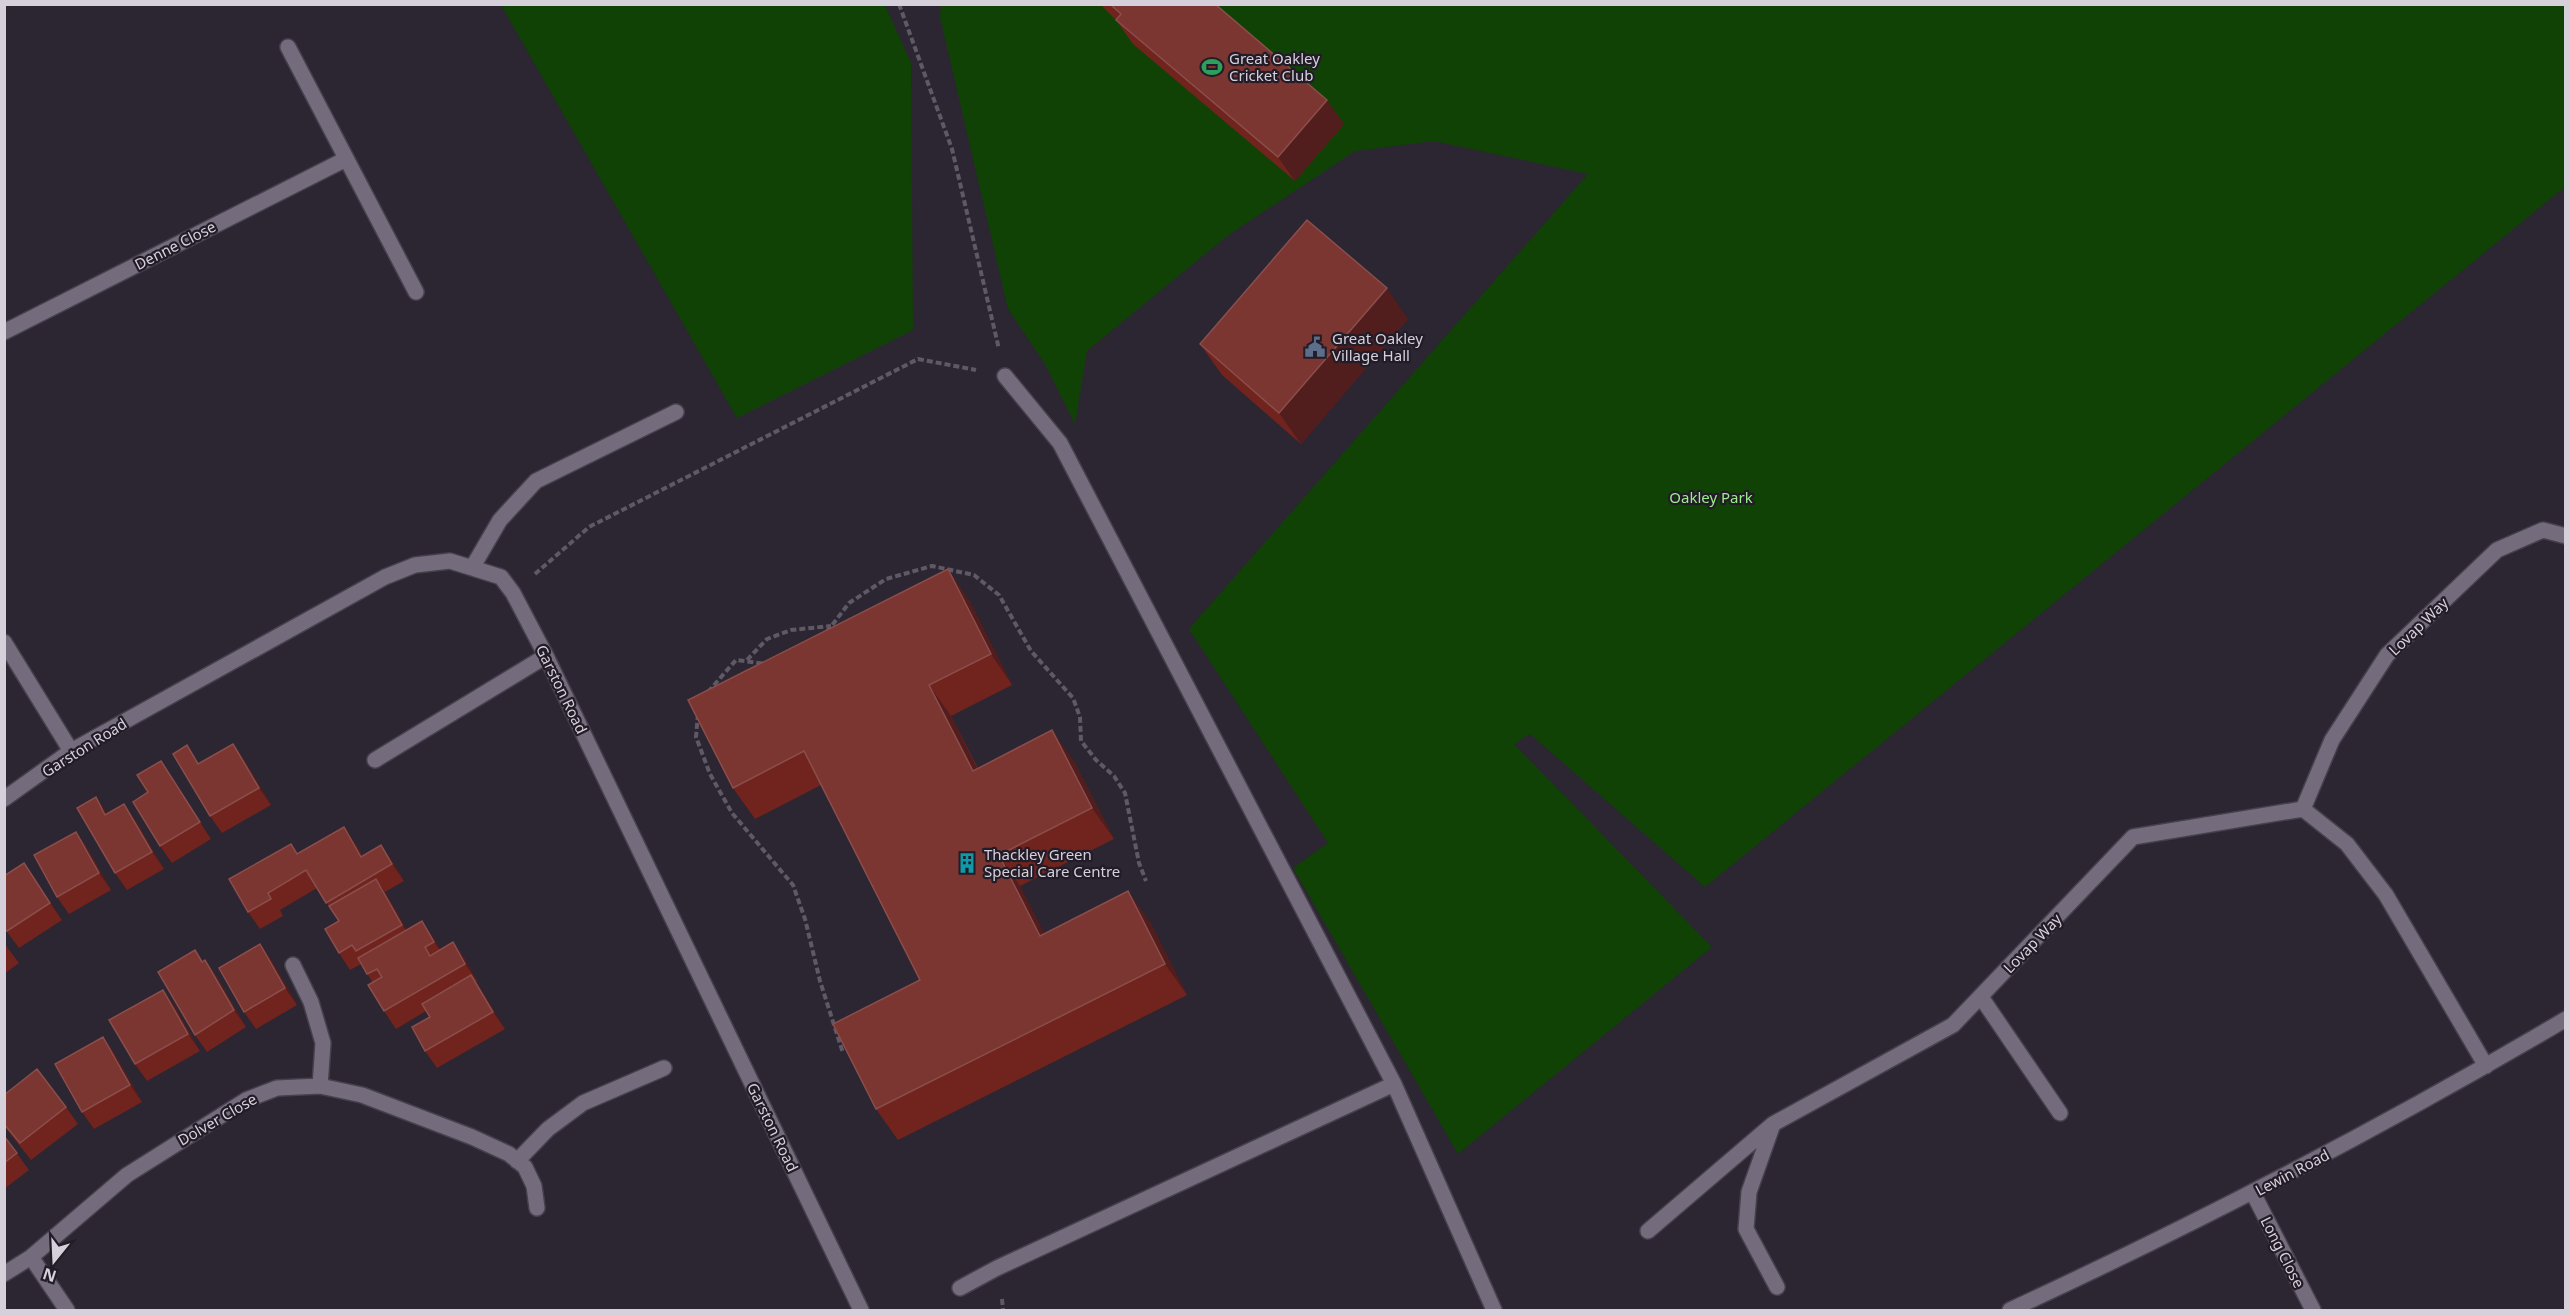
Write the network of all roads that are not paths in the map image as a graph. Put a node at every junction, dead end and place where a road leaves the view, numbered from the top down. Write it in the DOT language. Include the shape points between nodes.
graph roads {
  1 [pos="288,47"];
  2 [pos="346,159"];
  3 [pos="416,292"];
  4 [pos="4,332"];
  5 [pos="1005,376"];
  6 [pos="676,411"];
  7 [pos="2565,536"];
  8 [pos="471,568"];
  9 [pos="4,642"];
  10 [pos="546,656"];
  11 [pos="71,751"];
  12 [pos="375,760"];
  13 [pos="4,799"];
  14 [pos="2303,809"];
  15 [pos="293,965"];
  16 [pos="1981,997"];
  17 [pos="2565,1019"];
  18 [pos="2486,1066"];
  19 [pos="664,1068"];
  20 [pos="1394,1084"];
  21 [pos="320,1086"];
  22 [pos="2060,1113"];
  23 [pos="1773,1124"];
  24 [pos="517,1161"];
  25 [pos="2253,1193"];
  26 [pos="537,1208"];
  27 [pos="1648,1231"];
  28 [pos="31,1257"];
  29 [pos="4,1274"];
  30 [pos="1777,1287"];
  31 [pos="960,1288"];
  32 [pos="67,1311"];
  33 [pos="861,1311"];
  34 [pos="1494,1311"];
  35 [pos="2010,1311"];
  36 [pos="2313,1311"];
  1 -- 2 [label="street"];
  2 -- 3 [label="street"];
  2 -- 4 [label="street, Denne Close"];
  5 -- 20 [label="street" via="1060,443"];
  6 -- 8 [label="street" via="536,481 500,520"];
  7 -- 14 [label="street, Lovap Way" via="2542,530 2497,550 2387,655 2332,740"];
  8 -- 10 [label="street, Garston Road" via="501,577"];
  8 -- 11 [label="street, Garston Road" via="450,561 415,565 385,577"];
  9 -- 11 [label="street"];
  10 -- 12 [label="street"];
  10 -- 33 [label="street, Garston Road"];
  11 -- 13 [label="street, Garston Road"];
  14 -- 16 [label="street, Lovap Way" via="2133,837"];
  14 -- 18 [label="street" via="2347,844 2386,895"];
  15 -- 21 [label="street" via="311,1002 323,1043"];
  16 -- 22 [label="street"];
  16 -- 23 [label="street, Lovap Way" via="1953,1025"];
  17 -- 18 [label="street, Lewin Road"];
  18 -- 25 [label="street, Lewin Road"];
  19 -- 24 [label="street" via="583,1103 548,1129"];
  20 -- 31 [label="street"];
  20 -- 34 [label="street"];
  21 -- 24 [label="street, Dolver Close" via="395,1107 472,1137"];
  21 -- 28 [label="street, Dolver Close" via="277,1088 246,1100 127,1175"];
  23 -- 27 [label="street, Lovap Way"];
  23 -- 30 [label="street" via="1749,1192 1746,1229"];
  24 -- 26 [label="street, Dolver Close" via="525,1167 534,1186"];
  25 -- 35 [label="street, Lewin Road"];
  25 -- 36 [label="street, Long Close"];
  28 -- 29 [label="street, Dolver Close"];
  28 -- 32 [label="street"];
}
